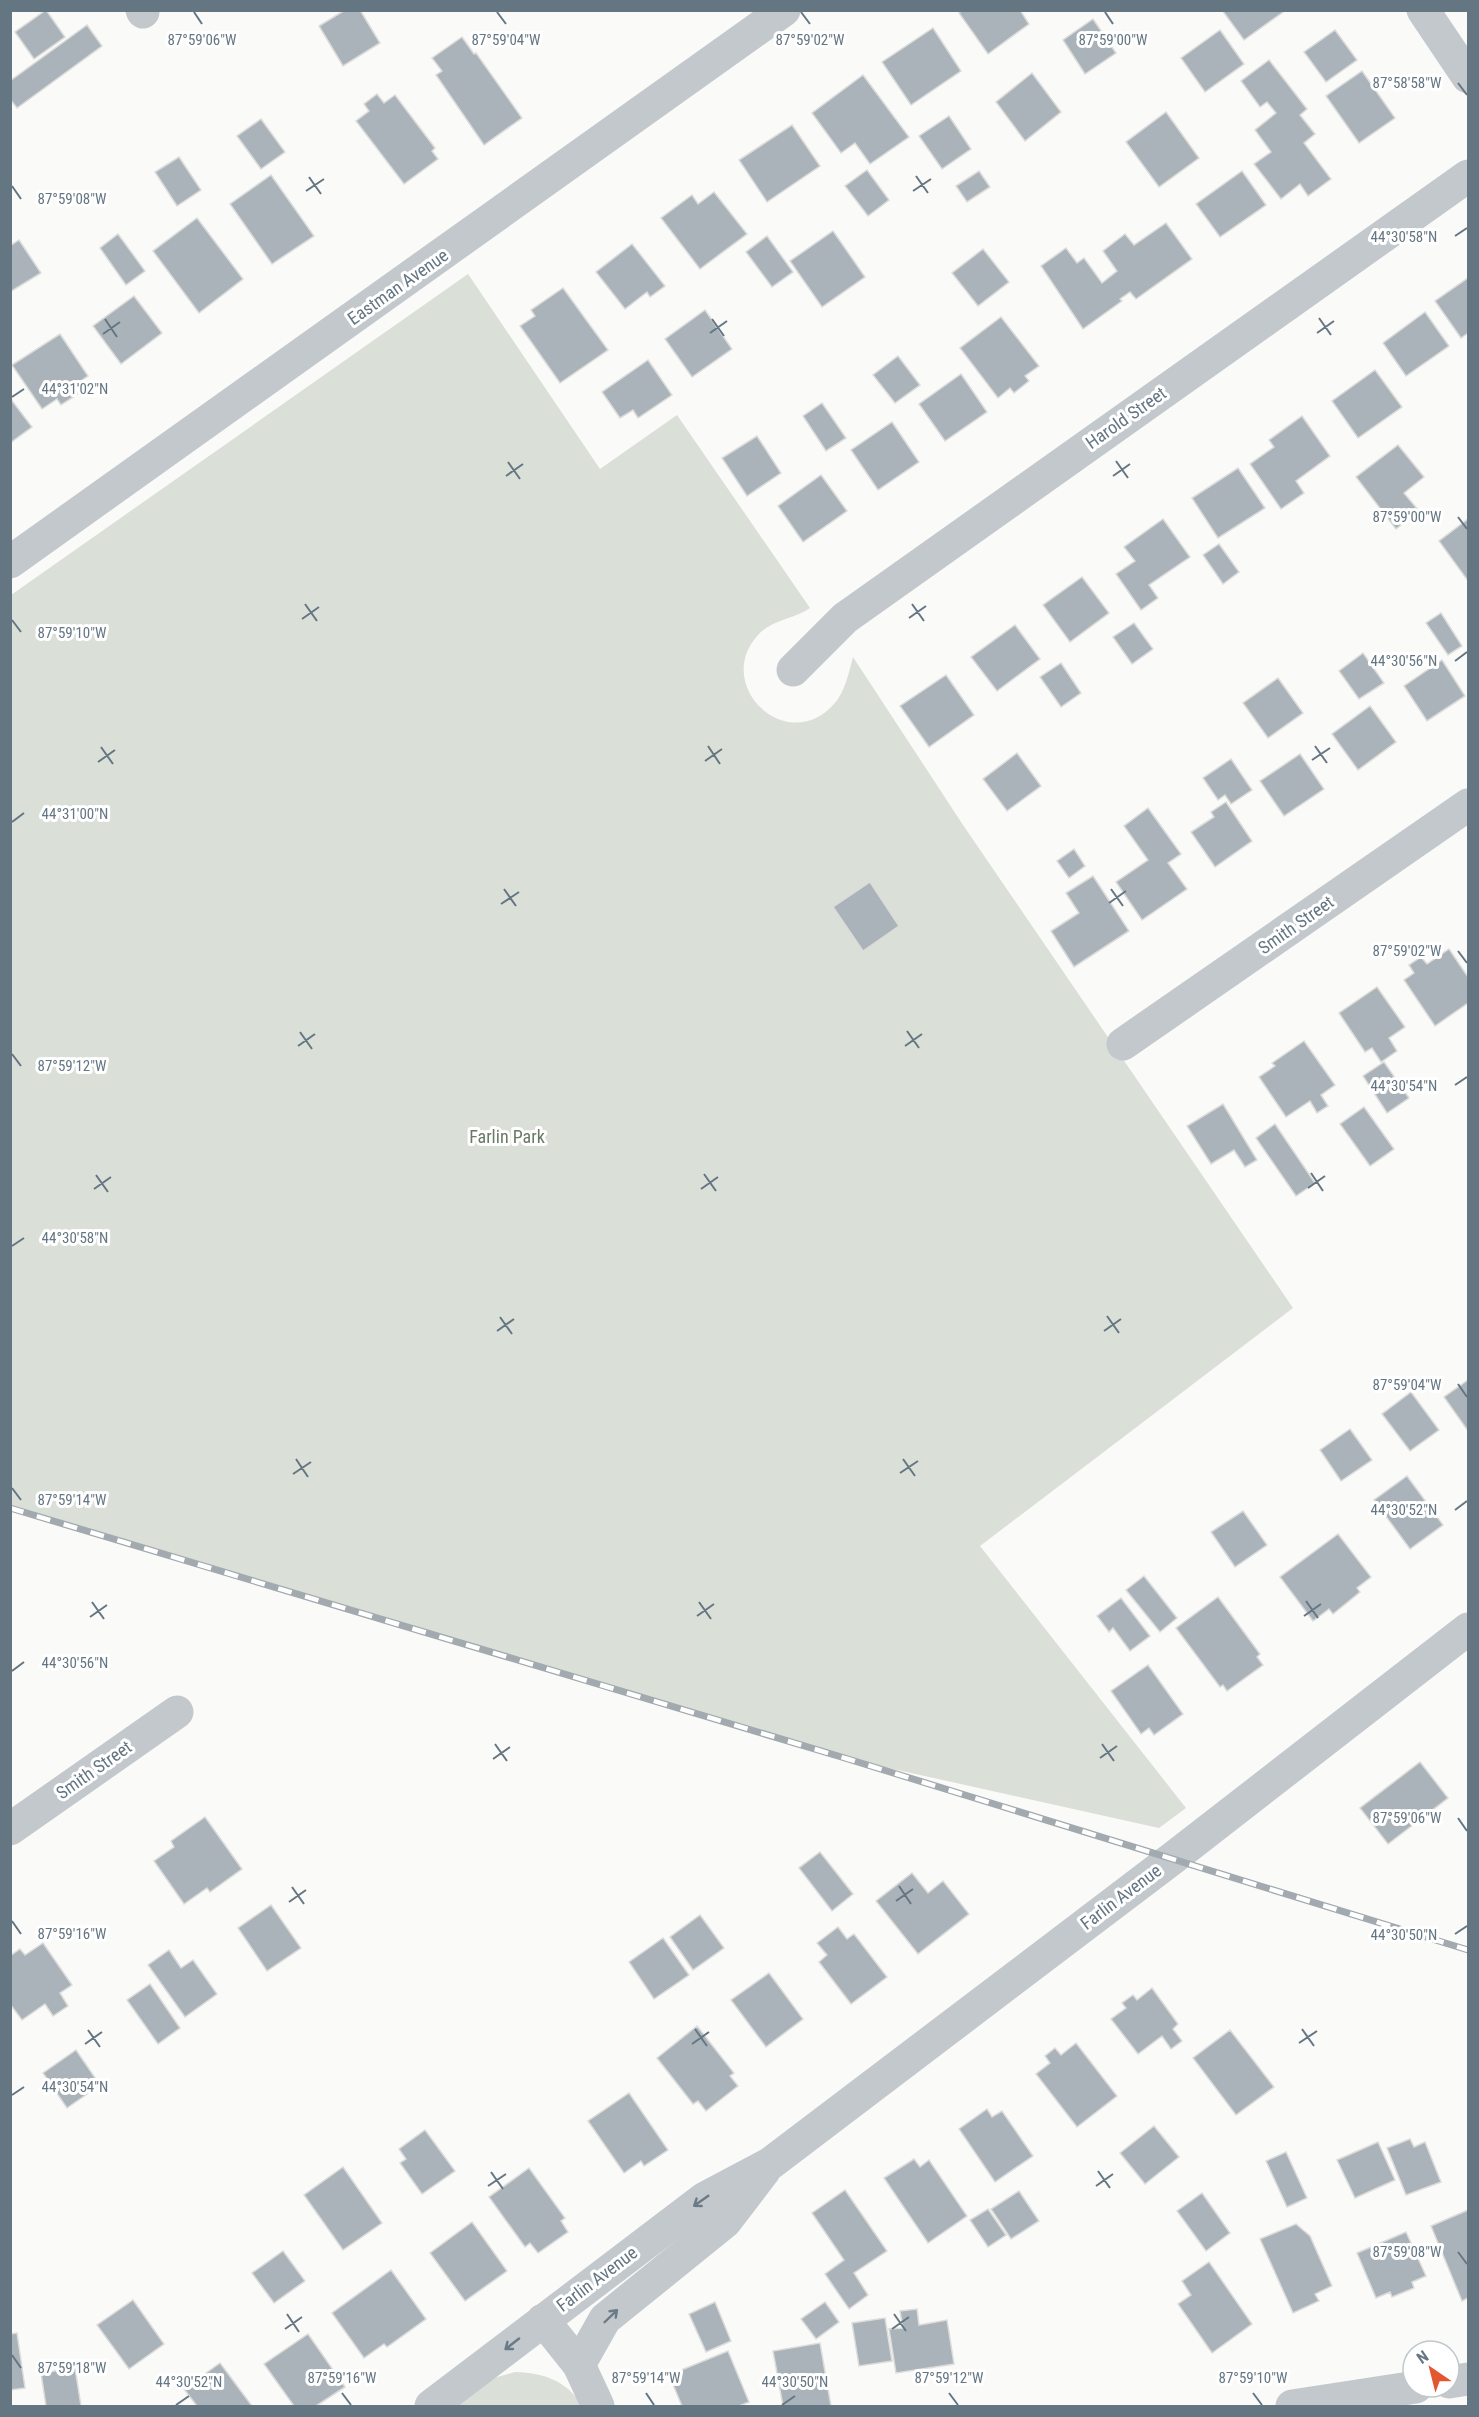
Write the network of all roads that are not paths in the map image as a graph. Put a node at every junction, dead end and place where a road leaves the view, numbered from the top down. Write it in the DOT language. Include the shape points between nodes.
graph roads {
  1 [pos="784,10"];
  2 [pos="1423,10"];
  3 [pos="1468,77"];
  4 [pos="1468,176"];
  5 [pos="10,562"];
  6 [pos="793,670"];
  7 [pos="1468,805"];
  8 [pos="1123,1044"];
  9 [pos="1468,1629"];
  10 [pos="177,1712"];
  11 [pos="10,1829"];
  12 [pos="771,2163"];
  13 [pos="543,2320"];
  14 [pos="579,2365"];
  15 [pos="1401,2389"];
  16 [pos="431,2406"];
  17 [pos="598,2406"];
  18 [pos="1292,2406"];
  1 -- 5 [label="street, Eastman Avenue"];
  2 -- 3 [label="street"];
  4 -- 6 [label="street, Harold Street" via="845,618"];
  7 -- 8 [label="street, Smith Street"];
  9 -- 12 [label="street, Farlin Avenue"];
  10 -- 11 [label="street, Smith Street"];
  12 -- 13 [label="street, Farlin Avenue, one-way" via="705,2198"];
  14 -- 12 [label="street, Farlin Avenue, one-way" via="606,2319 725,2222"];
  13 -- 14 [label="street"];
  13 -- 16 [label="street, Farlin Avenue, one-way"];
  14 -- 17 [label="street"];
  15 -- 18 [label="street"];
}
